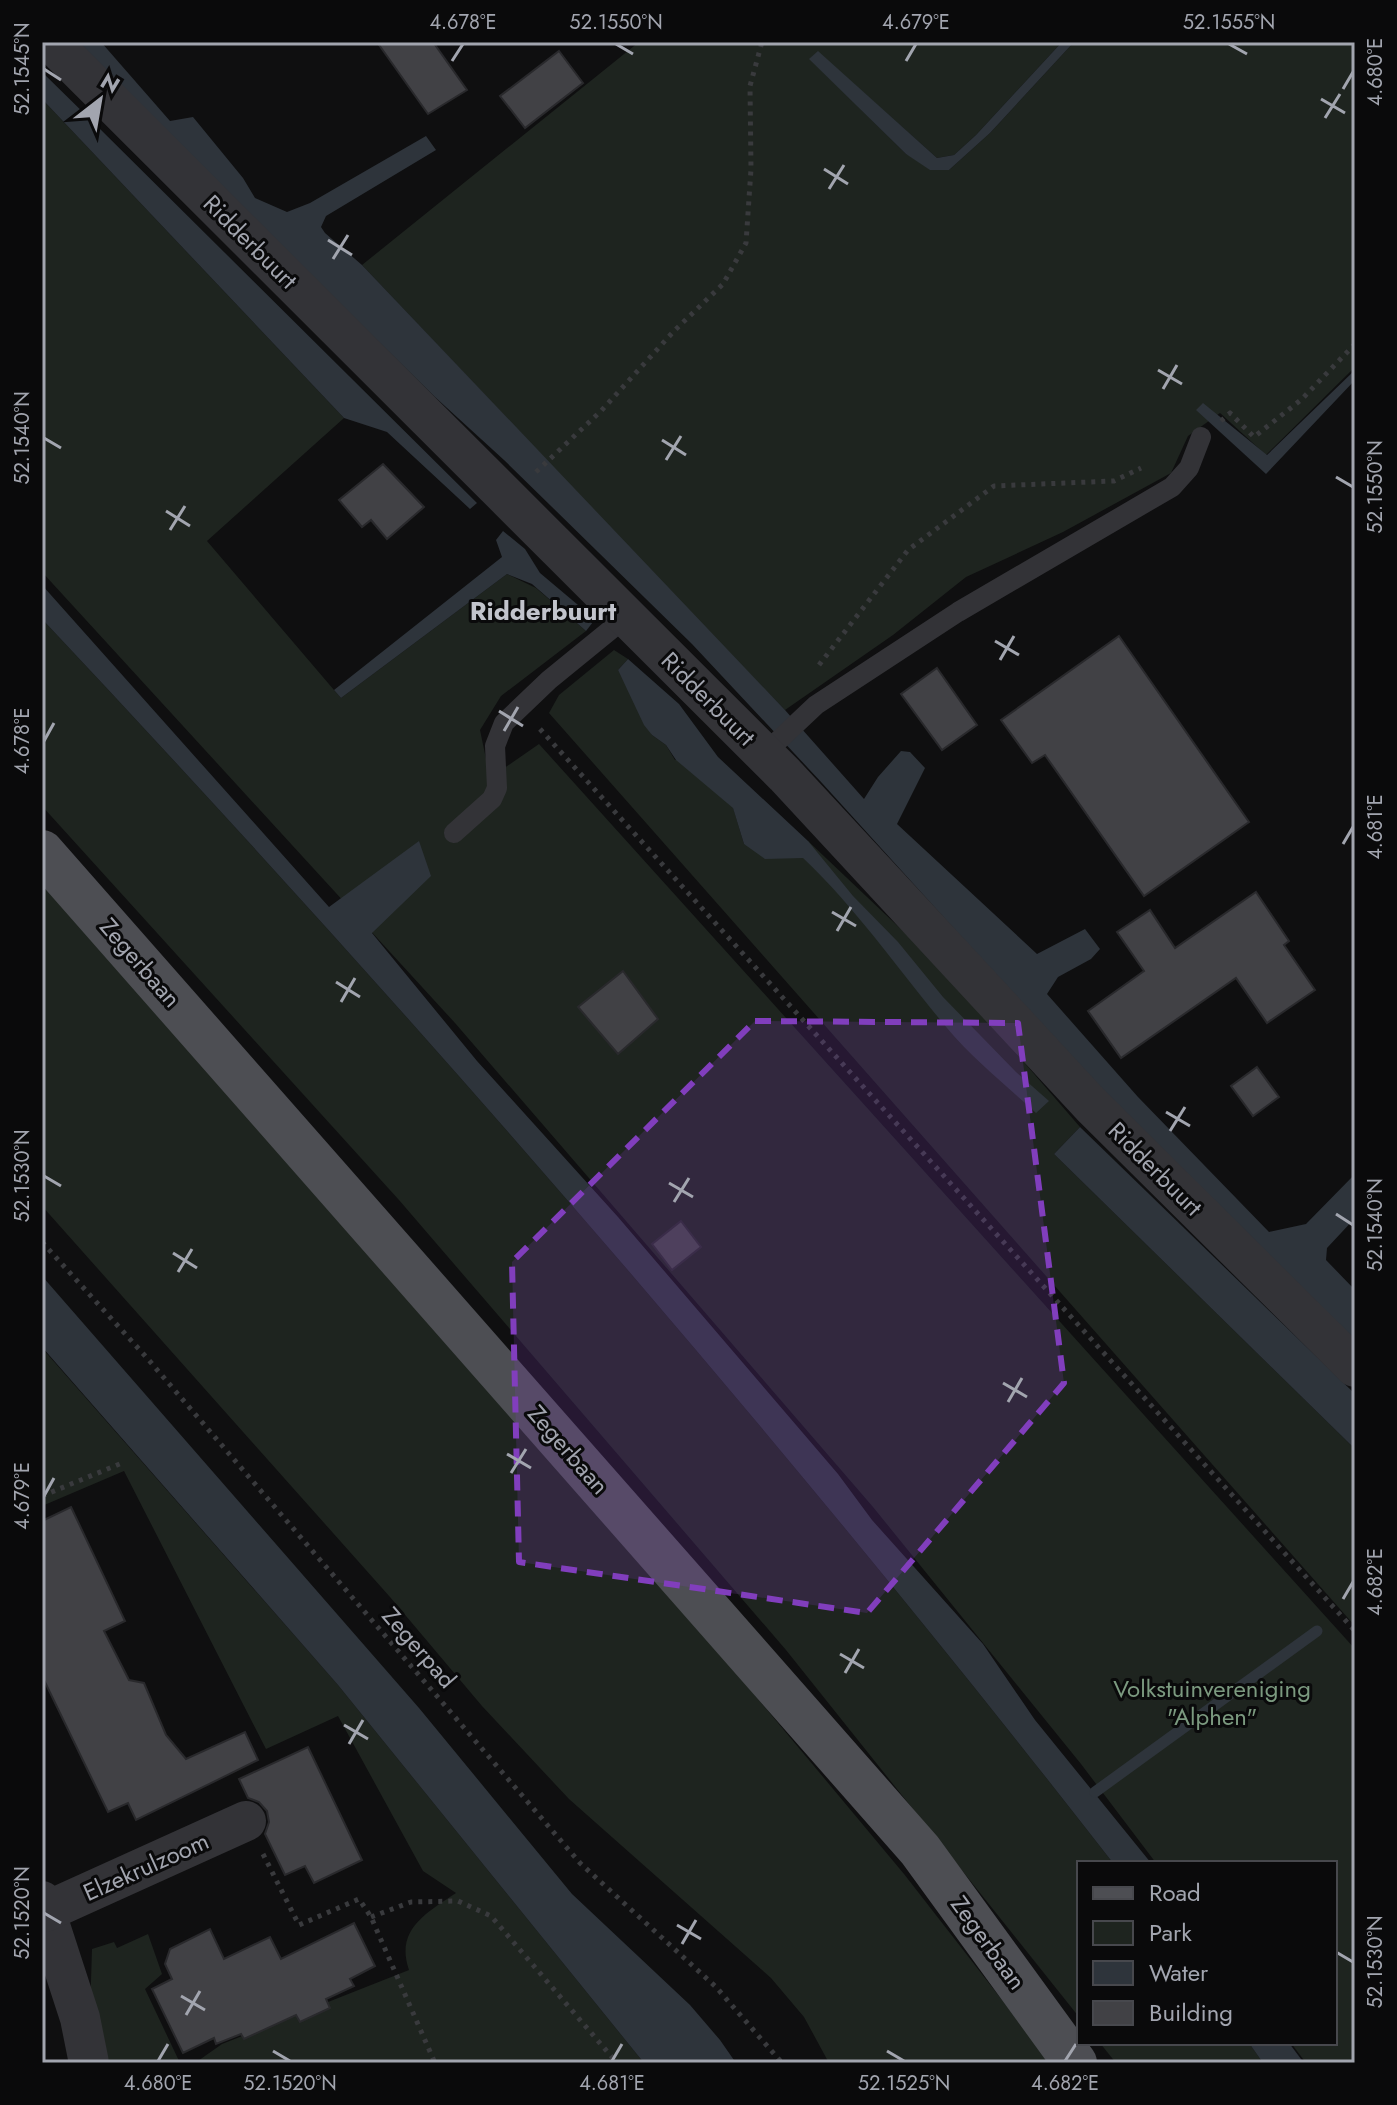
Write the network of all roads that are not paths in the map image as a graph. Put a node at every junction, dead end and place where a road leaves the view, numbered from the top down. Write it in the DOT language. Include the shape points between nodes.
graph roads {
  1 [pos="51,42"];
  2 [pos="1201,437"];
  3 [pos="625,618"];
  4 [pos="764,754"];
  5 [pos="454,833"];
  6 [pos="42,852"];
  7 [pos="1355,1367"];
  8 [pos="246,1821"];
  9 [pos="44,1907"];
  10 [pos="89,2063"];
  11 [pos="1075,2063"];
  1 -- 3 [label="street, Ridderbuurt"];
  2 -- 4 [label="lane" via="1189,468 1172,487 958,612 816,705"];
  3 -- 4 [label="street, Ridderbuurt"];
  3 -- 5 [label="lane" via="504,723 495,746 497,788"];
  4 -- 7 [label="street, Ridderbuurt" via="1091,1105"];
  6 -- 11 [label="main road, Zegerbaan" via="920,1850"];
  8 -- 9 [label="street, Elzekrulzoom"];
  9 -- 10 [label="street, Elzekrulzoom"];
}
